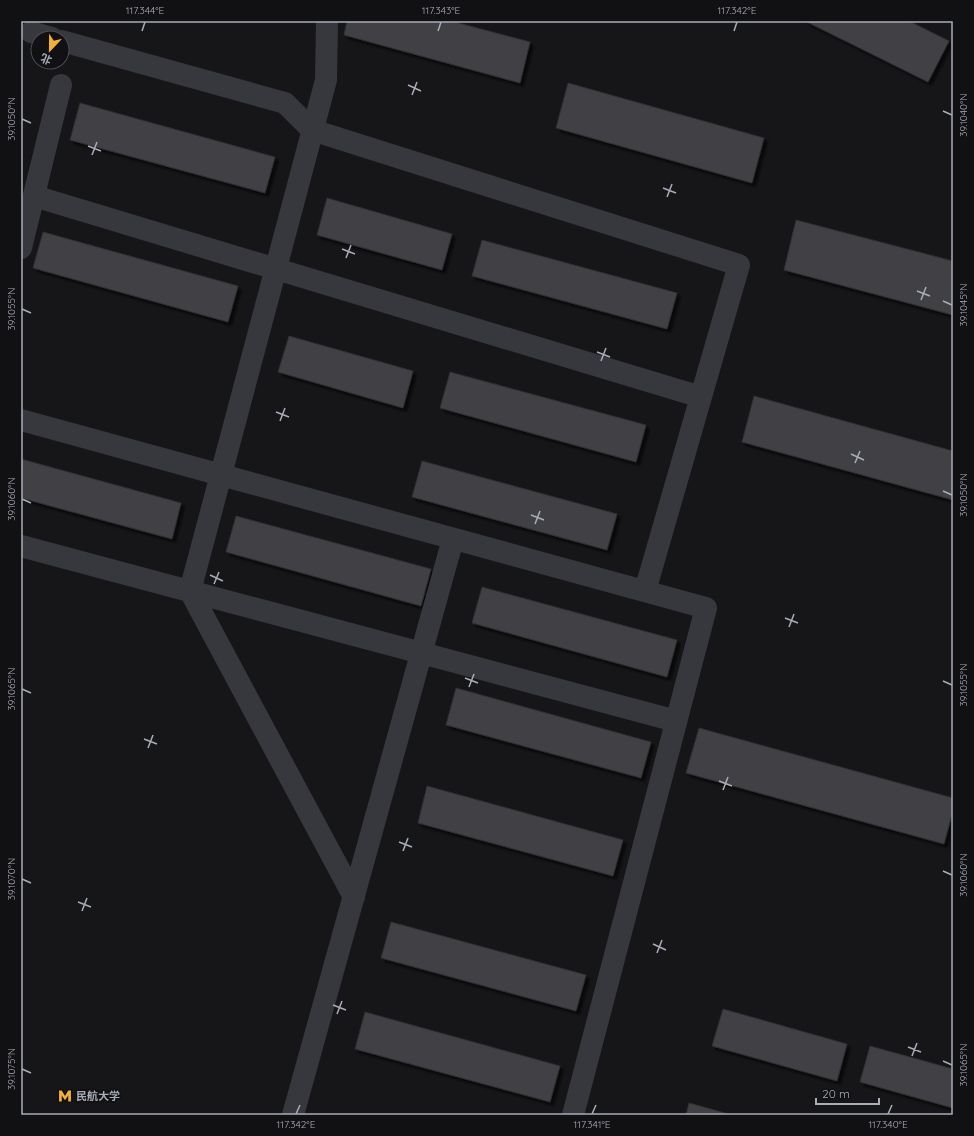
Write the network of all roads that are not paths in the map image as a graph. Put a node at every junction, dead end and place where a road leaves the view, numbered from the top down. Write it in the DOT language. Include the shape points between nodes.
graph roads {
  1 [pos="326,21"];
  2 [pos="70,43"];
  3 [pos="61,84"];
  4 [pos="312,130"];
  5 [pos="34,196"];
  6 [pos="21,248"];
  7 [pos="275,269"];
  8 [pos="701,397"];
  9 [pos="21,420"];
  10 [pos="221,475"];
  11 [pos="453,539"];
  12 [pos="21,546"];
  13 [pos="190,591"];
  14 [pos="645,591"];
  15 [pos="422,653"];
  16 [pos="676,721"];
  17 [pos="354,897"];
  18 [pos="293,1115"];
  19 [pos="573,1115"];
  1 -- 4 [label="street" via="326,80"];
  2 -- 4 [label="street" via="284,103"];
  3 -- 5 [label="street"];
  4 -- 7 [label="street"];
  4 -- 8 [label="street" via="739,265"];
  5 -- 6 [label="street"];
  5 -- 7 [label="street"];
  7 -- 8 [label="street"];
  7 -- 10 [label="street"];
  8 -- 14 [label="street"];
  9 -- 10 [label="street"];
  10 -- 11 [label="street"];
  10 -- 13 [label="street"];
  11 -- 14 [label="street"];
  11 -- 15 [label="street"];
  12 -- 13 [label="street"];
  13 -- 15 [label="street"];
  13 -- 17 [label="street"];
  14 -- 16 [label="street" via="706,608"];
  15 -- 16 [label="street"];
  15 -- 17 [label="street"];
  16 -- 19 [label="street"];
  17 -- 18 [label="street"];
}
